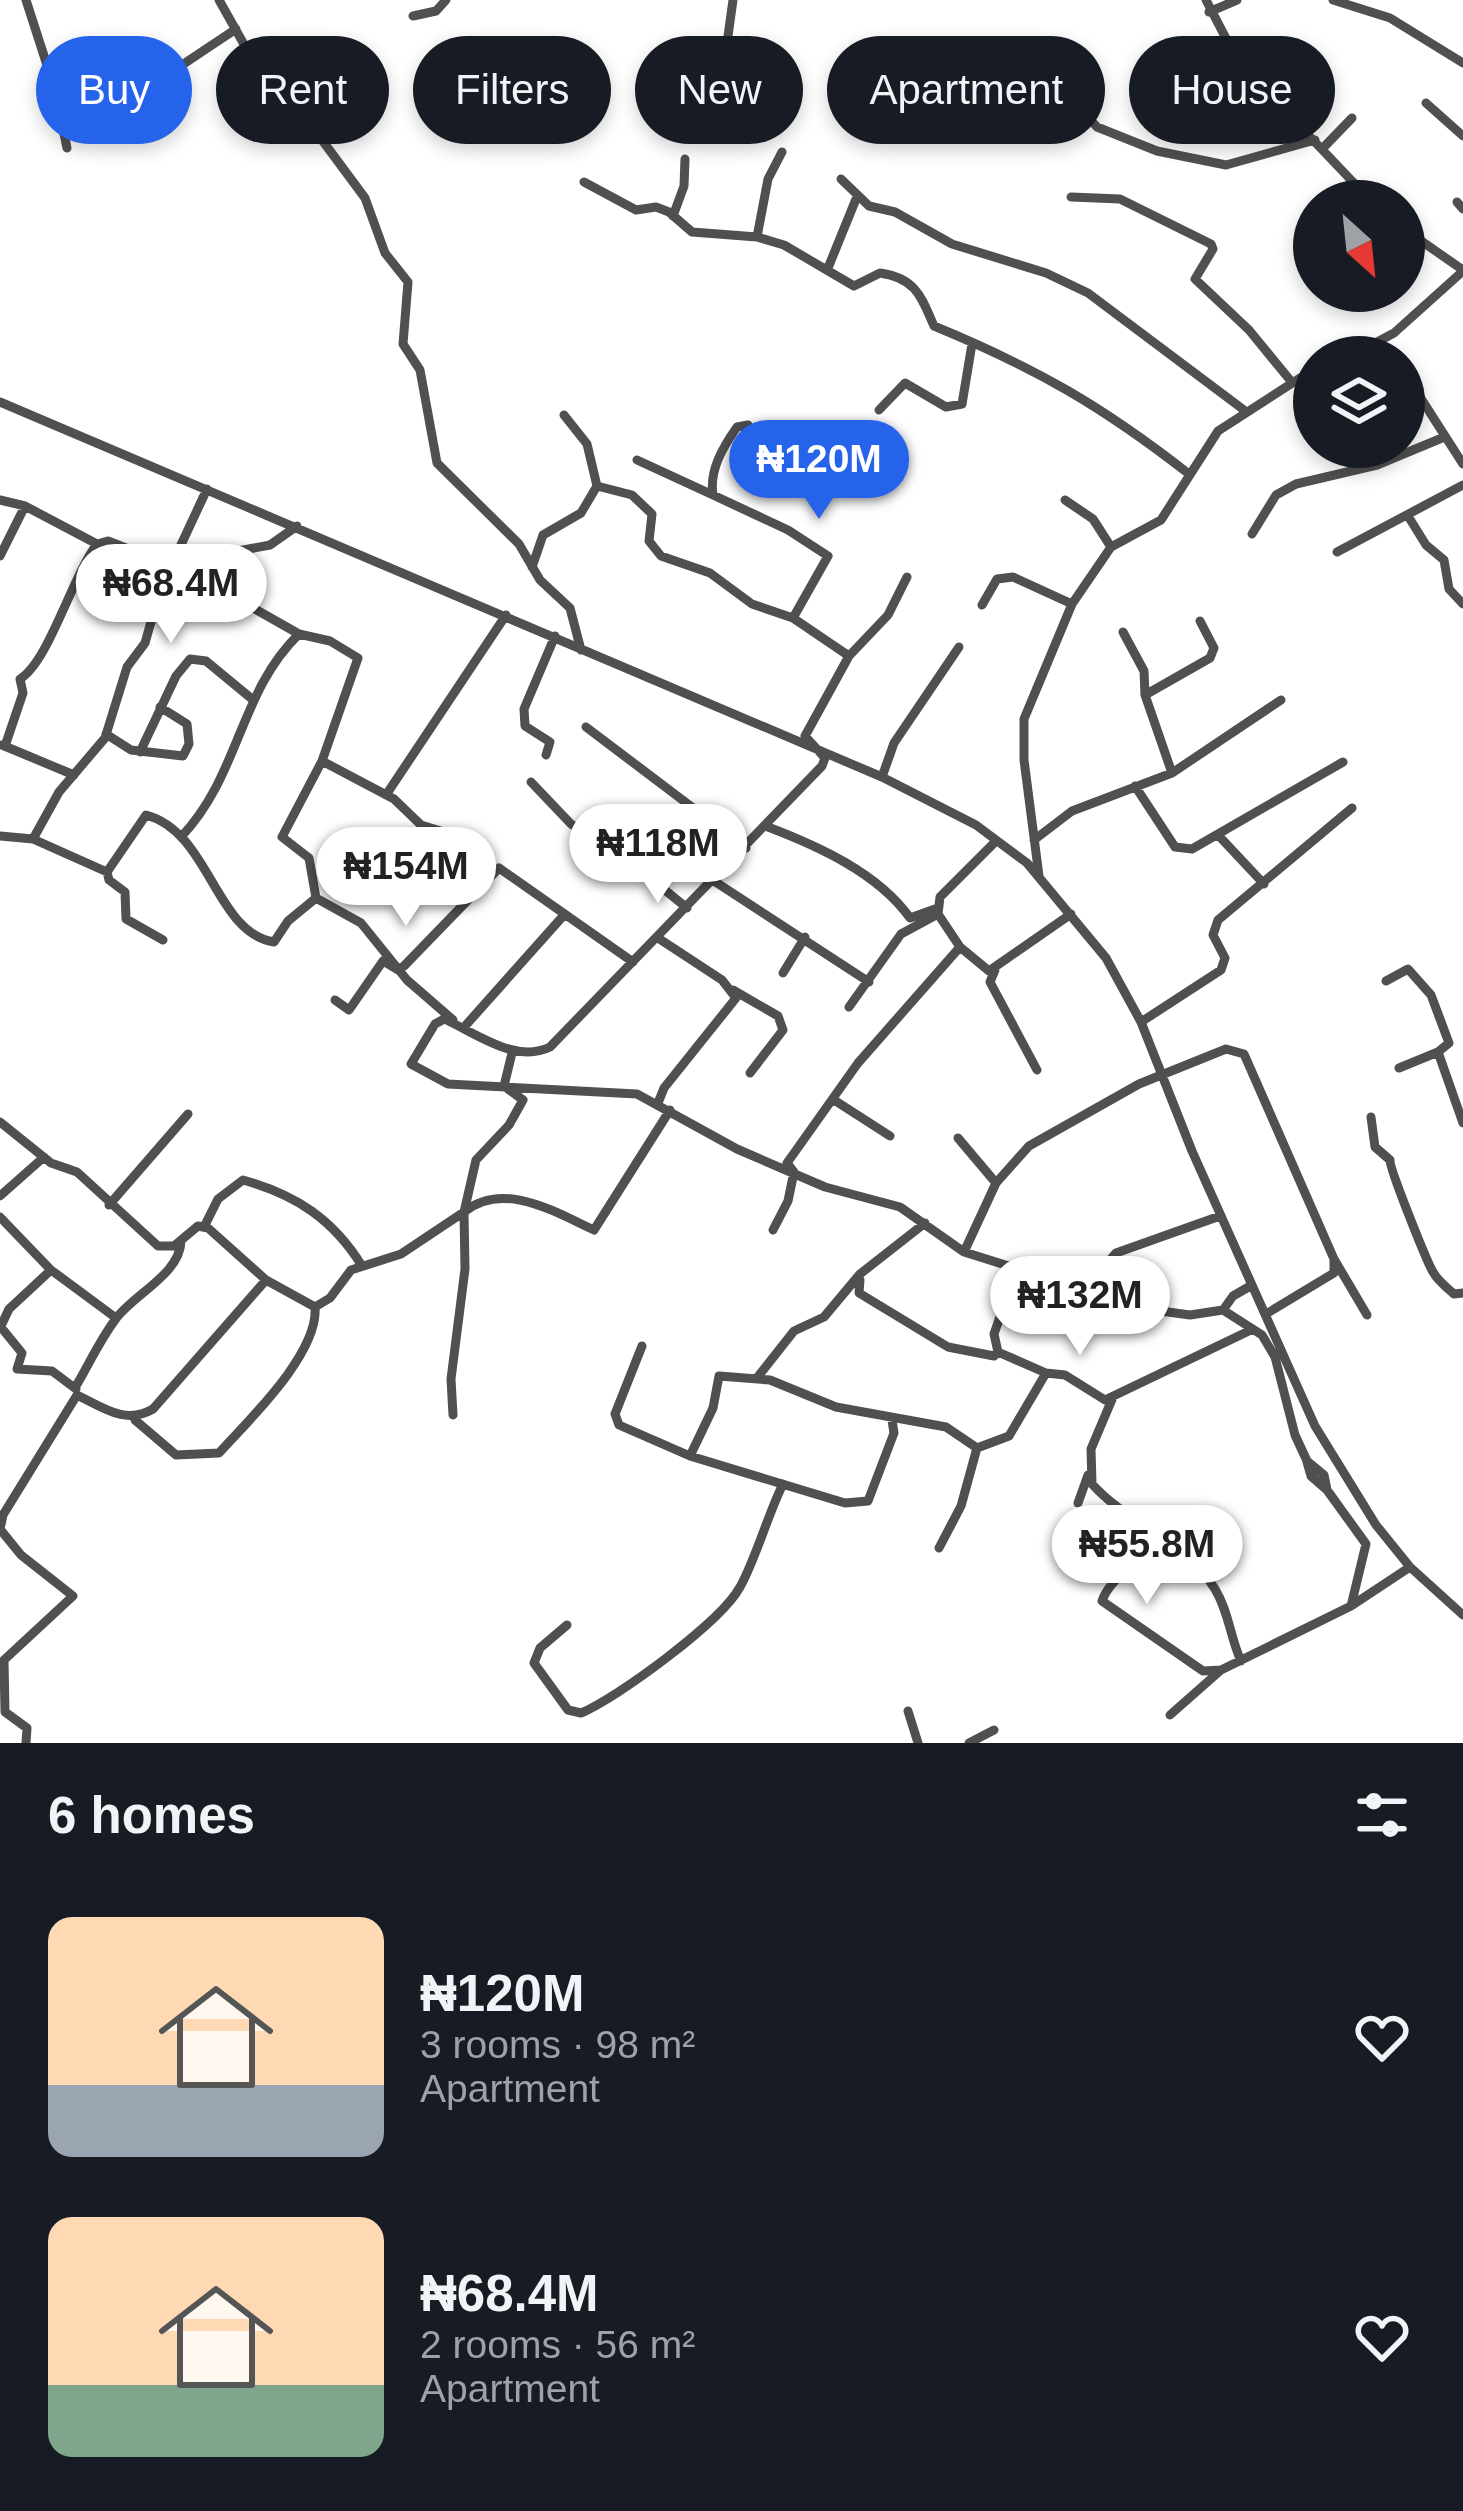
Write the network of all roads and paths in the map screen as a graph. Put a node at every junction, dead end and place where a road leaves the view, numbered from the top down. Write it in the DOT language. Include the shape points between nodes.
graph roads {
  1 [pos="26,0"];
  2 [pos="219,0"];
  3 [pos="446,0"];
  4 [pos="733,0"];
  5 [pos="1237,0"];
  6 [pos="1333,0"];
  7 [pos="1208,6"];
  8 [pos="413,16"];
  9 [pos="236,29"];
  10 [pos="728,36"];
  11 [pos="1224,36"];
  12 [pos="192,58"];
  13 [pos="1463,63"];
  14 [pos="1426,103"];
  15 [pos="1352,118"];
  16 [pos="1335,131"];
  17 [pos="1463,136"];
  18 [pos="1139,144"];
  19 [pos="1319,144"];
  20 [pos="67,148"];
  21 [pos="782,152"];
  22 [pos="685,158"];
  23 [pos="841,179"];
  24 [pos="1352,180"];
  25 [pos="584,182"];
  26 [pos="1071,196"];
  27 [pos="856,199"];
  28 [pos="673,216"];
  29 [pos="757,237"];
  30 [pos="1425,244"];
  31 [pos="828,268"];
  32 [pos="1463,271"];
  33 [pos="1386,336"];
  34 [pos="972,344"];
  35 [pos="1293,379"];
  36 [pos="1290,380"];
  37 [pos="1425,401"];
  38 [pos="0,402"];
  39 [pos="879,410"];
  40 [pos="1244,410"];
  41 [pos="564,415"];
  42 [pos="748,425"];
  43 [pos="1442,438"];
  44 [pos="637,460"];
  45 [pos="1463,464"];
  46 [pos="1189,474"];
  47 [pos="1463,485"];
  48 [pos="597,486"];
  49 [pos="208,489"];
  50 [pos="713,495"];
  51 [pos="0,500"];
  52 [pos="1065,500"];
  53 [pos="25,506"];
  54 [pos="1408,516"];
  55 [pos="297,526"];
  56 [pos="1252,534"];
  57 [pos="97,544"];
  58 [pos="1111,547"];
  59 [pos="2,548"];
  60 [pos="1337,552"];
  61 [pos="532,567"];
  62 [pos="170,569"];
  63 [pos="907,577"];
  64 [pos="228,589"];
  65 [pos="1072,604"];
  66 [pos="1463,604"];
  67 [pos="982,605"];
  68 [pos="506,616"];
  69 [pos="794,618"];
  70 [pos="1200,621"];
  71 [pos="1123,632"];
  72 [pos="299,634"];
  73 [pos="555,636"];
  74 [pos="959,647"];
  75 [pos="581,650"];
  76 [pos="850,656"];
  77 [pos="1145,695"];
  78 [pos="252,699"];
  79 [pos="1281,700"];
  80 [pos="160,707"];
  81 [pos="586,727"];
  82 [pos="106,734"];
  83 [pos="2,745"];
  84 [pos="140,752"];
  85 [pos="821,752"];
  86 [pos="546,755"];
  87 [pos="322,761"];
  88 [pos="1343,762"];
  89 [pos="1172,772"];
  90 [pos="74,775"];
  91 [pos="882,776"];
  92 [pos="531,782"];
  93 [pos="1148,783"];
  94 [pos="1135,787"];
  95 [pos="386,795"];
  96 [pos="1147,797"];
  97 [pos="1352,808"];
  98 [pos="768,827"];
  99 [pos="0,836"];
  100 [pos="1219,836"];
  101 [pos="181,837"];
  102 [pos="32,839"];
  103 [pos="1034,840"];
  104 [pos="994,843"];
  105 [pos="746,848"];
  106 [pos="107,872"];
  107 [pos="485,880"];
  108 [pos="714,881"];
  109 [pos="1040,882"];
  110 [pos="1264,884"];
  111 [pos="316,898"];
  112 [pos="687,908"];
  113 [pos="937,911"];
  114 [pos="1071,914"];
  115 [pos="564,916"];
  116 [pos="805,937"];
  117 [pos="658,938"];
  118 [pos="163,940"];
  119 [pos="960,946"];
  120 [pos="633,962"];
  121 [pos="982,968"];
  122 [pos="398,970"];
  123 [pos="995,970"];
  124 [pos="783,974"];
  125 [pos="1386,981"];
  126 [pos="869,982"];
  127 [pos="990,982"];
  128 [pos="733,990"];
  129 [pos="334,1000"];
  130 [pos="850,1007"];
  131 [pos="1142,1022"];
  132 [pos="462,1025"];
  133 [pos="1438,1052"];
  134 [pos="512,1053"];
  135 [pos="1399,1068"];
  136 [pos="1036,1070"];
  137 [pos="749,1073"];
  138 [pos="1163,1078"];
  139 [pos="504,1086"];
  140 [pos="833,1100"];
  141 [pos="658,1103"];
  142 [pos="670,1110"];
  143 [pos="188,1114"];
  144 [pos="1371,1117"];
  145 [pos="0,1122"];
  146 [pos="1463,1124"];
  147 [pos="890,1136"];
  148 [pos="958,1138"];
  149 [pos="44,1157"];
  150 [pos="794,1172"];
  151 [pos="996,1183"];
  152 [pos="0,1196"];
  153 [pos="109,1205"];
  154 [pos="464,1212"];
  155 [pos="1220,1216"];
  156 [pos="0,1217"];
  157 [pos="925,1223"];
  158 [pos="203,1227"];
  159 [pos="773,1230"];
  160 [pos="181,1241"];
  161 [pos="964,1252"];
  162 [pos="1334,1259"];
  163 [pos="362,1265"];
  164 [pos="51,1270"];
  165 [pos="1016,1271"];
  166 [pos="860,1274"];
  167 [pos="266,1280"];
  168 [pos="1252,1285"];
  169 [pos="1086,1288"];
  170 [pos="1463,1293"];
  171 [pos="315,1307"];
  172 [pos="1223,1310"];
  173 [pos="1366,1315"];
  174 [pos="116,1318"];
  175 [pos="1267,1318"];
  176 [pos="0,1326"];
  177 [pos="1250,1330"];
  178 [pos="642,1346"];
  179 [pos="998,1352"];
  180 [pos="1280,1358"];
  181 [pos="1046,1373"];
  182 [pos="756,1379"];
  183 [pos="76,1390"];
  184 [pos="1113,1397"];
  185 [pos="453,1415"];
  186 [pos="135,1420"];
  187 [pos="892,1420"];
  188 [pos="976,1448"];
  189 [pos="690,1456"];
  190 [pos="1088,1475"];
  191 [pos="782,1484"];
  192 [pos="1078,1502"];
  193 [pos="1157,1536"];
  194 [pos="939,1548"];
  195 [pos="1410,1567"];
  196 [pos="1351,1606"];
  197 [pos="1463,1615"];
  198 [pos="567,1625"];
  199 [pos="1241,1661"];
  200 [pos="1221,1670"];
  201 [pos="908,1711"];
  202 [pos="1169,1715"];
  203 [pos="994,1730"];
  204 [pos="26,1743"];
  205 [pos="918,1743"];
  206 [pos="969,1743"];
  1 -- 20 [label="street"];
  2 -- 9 [label="street"];
  3 -- 8 [label="street"];
  4 -- 10 [label="street"];
  5 -- 7 [label="street"];
  6 -- 13 [label="street" via="1390,18"];
  7 -- 11 [label="street"];
  9 -- 12 [label="street"];
  9 -- 61 [label="street" via="285,117 322,140 365,198 386,253 408,282 403,344 420,370 437,463"];
  14 -- 17 [label="street"];
  15 -- 16 [label="street"];
  18 -- 19 [label="street" via="1226,165"];
  19 -- 24 [label="street"];
  21 -- 29 [label="street"];
  22 -- 28 [label="street"];
  23 -- 27 [label="street"];
  25 -- 28 [label="street" via="636,210 656,206"];
  26 -- 36 [label="street" via="1120,199 1210,244 1195,279"];
  27 -- 31 [label="street"];
  27 -- 40 [label="street" via="1088,293"];
  28 -- 29 [label="street" via="692,232"];
  29 -- 31 [label="street"];
  30 -- 32 [label="street"];
  31 -- 34 [label="street" via="858,287 880,273 903,279 925,297 934,326"];
  32 -- 33 [label="street"];
  34 -- 39 [label="street" via="962,404 946,407 905,383"];
  34 -- 46 [label="street" via="1112,413"];
  35 -- 36 [label="street"];
  36 -- 40 [label="street"];
  37 -- 43 [label="street"];
  38 -- 49 [label="street"];
  40 -- 46 [label="street" via="1218,430"];
  41 -- 48 [label="street" via="587,444"];
  42 -- 50 [label="street" via="724,447"];
  43 -- 45 [label="street"];
  43 -- 56 [label="street" via="1377,466 1296,484 1276,495"];
  44 -- 50 [label="street"];
  46 -- 58 [label="street" via="1161,520"];
  47 -- 54 [label="street"];
  48 -- 61 [label="street" via="581,513 543,535"];
  48 -- 69 [label="street" via="632,495 652,514 650,541 661,556"];
  49 -- 55 [label="street"];
  49 -- 62 [label="street"];
  50 -- 69 [label="street" via="828,556"];
  51 -- 53 [label="street"];
  52 -- 58 [label="street" via="1093,519"];
  53 -- 57 [label="street"];
  53 -- 59 [label="street"];
  54 -- 60 [label="street"];
  54 -- 66 [label="street" via="1444,560 1449,589"];
  55 -- 64 [label="street" via="232,556"];
  55 -- 68 [label="street"];
  57 -- 62 [label="street" via="108,541"];
  57 -- 83 [label="street" via="36,668 20,679"];
  58 -- 65 [label="street"];
  61 -- 75 [label="street" via="570,608"];
  62 -- 64 [label="street"];
  62 -- 82 [label="street"];
  63 -- 76 [label="street" via="888,615"];
  64 -- 72 [label="street"];
  65 -- 67 [label="street" via="1013,577 997,579"];
  65 -- 103 [label="street" via="1024,719"];
  68 -- 73 [label="street"];
  68 -- 95 [label="street"];
  69 -- 76 [label="street"];
  70 -- 77 [label="street" via="1214,648 1210,658"];
  71 -- 77 [label="street" via="1144,671"];
  72 -- 78 [label="street"];
  72 -- 87 [label="street" via="358,658"];
  73 -- 75 [label="street"];
  73 -- 86 [label="street" via="524,709 525,727 550,742"];
  74 -- 91 [label="street" via="894,743"];
  75 -- 85 [label="street"];
  76 -- 85 [label="street" via="805,736"];
  77 -- 89 [label="street"];
  78 -- 80 [label="street" via="199,657 182,666"];
  78 -- 101 [label="street" via="228,773"];
  79 -- 89 [label="street"];
  80 -- 84 [label="street"];
  80 -- 84 [label="street" via="187,724 187,752"];
  81 -- 105 [label="street"];
  82 -- 84 [label="street"];
  82 -- 90 [label="street"];
  83 -- 90 [label="street"];
  85 -- 91 [label="street"];
  85 -- 98 [label="street" via="822,766"];
  87 -- 95 [label="street"];
  87 -- 111 [label="street" via="282,837 309,858"];
  88 -- 100 [label="street"];
  89 -- 93 [label="street"];
  90 -- 102 [label="street"];
  91 -- 104 [label="street"];
  92 -- 112 [label="street" via="571,824"];
  93 -- 94 [label="street"];
  93 -- 96 [label="street"];
  94 -- 96 [label="street"];
  94 -- 103 [label="street" via="1072,811"];
  95 -- 107 [label="street" via="421,825 467,839 475,850 466,864"];
  96 -- 100 [label="street" via="1174,847 1192,849"];
  97 -- 110 [label="street"];
  98 -- 105 [label="street"];
  98 -- 113 [label="street" via="830,854 910,918"];
  99 -- 102 [label="street"];
  100 -- 110 [label="street"];
  101 -- 106 [label="street" via="146,815"];
  101 -- 111 [label="street" via="239,922 261,940 274,942"];
  102 -- 106 [label="street"];
  103 -- 109 [label="street"];
  104 -- 109 [label="street" via="1027,862"];
  104 -- 113 [label="street"];
  105 -- 108 [label="street"];
  106 -- 118 [label="street" via="125,892 126,919"];
  107 -- 115 [label="street" via="506,869"];
  107 -- 122 [label="street"];
  108 -- 112 [label="street"];
  108 -- 116 [label="street"];
  109 -- 114 [label="street"];
  110 -- 131 [label="street" via="1218,920 1221,970"];
  111 -- 122 [label="street" via="361,923"];
  112 -- 117 [label="street"];
  113 -- 119 [label="street"];
  113 -- 126 [label="street" via="901,934"];
  114 -- 123 [label="street"];
  114 -- 131 [label="street"];
  115 -- 120 [label="street"];
  115 -- 132 [label="street"];
  116 -- 124 [label="street"];
  116 -- 126 [label="street"];
  117 -- 120 [label="street"];
  117 -- 128 [label="street"];
  119 -- 121 [label="street"];
  119 -- 140 [label="street"];
  120 -- 134 [label="street" via="550,1047"];
  121 -- 123 [label="street"];
  121 -- 127 [label="street"];
  122 -- 129 [label="street" via="383,962 349,1010"];
  122 -- 132 [label="street"];
  123 -- 127 [label="street"];
  125 -- 133 [label="street" via="1408,969 1432,995 1448,1031 1449,1043"];
  126 -- 130 [label="street"];
  127 -- 136 [label="street"];
  128 -- 137 [label="street" via="778,1016 783,1030"];
  128 -- 141 [label="street" via="732,1009"];
  131 -- 138 [label="street"];
  132 -- 134 [label="street"];
  132 -- 139 [label="street" via="439,1021 413,1068 448,1084"];
  133 -- 135 [label="street"];
  133 -- 146 [label="street"];
  134 -- 139 [label="street"];
  138 -- 151 [label="street" via="1029,1146"];
  138 -- 155 [label="street"];
  138 -- 162 [label="street" via="1226,1049 1244,1054"];
  139 -- 141 [label="street" via="637,1094"];
  139 -- 154 [label="street" via="523,1100 520,1111 476,1160"];
  140 -- 147 [label="street"];
  140 -- 150 [label="street" via="787,1163"];
  141 -- 142 [label="street"];
  142 -- 150 [label="street"];
  142 -- 154 [label="street" via="594,1230 527,1199 487,1200"];
  143 -- 153 [label="street"];
  144 -- 170 [label="street" via="1375,1147 1390,1160 1388,1174 1435,1276"];
  145 -- 149 [label="street"];
  148 -- 151 [label="street"];
  149 -- 152 [label="street"];
  149 -- 153 [label="street" via="77,1172"];
  150 -- 157 [label="street" via="884,1200"];
  150 -- 159 [label="street"];
  151 -- 161 [label="street"];
  153 -- 160 [label="street" via="158,1246"];
  154 -- 163 [label="street" via="400,1254"];
  154 -- 185 [label="street"];
  155 -- 168 [label="street"];
  155 -- 169 [label="street" via="1116,1253"];
  156 -- 164 [label="street"];
  157 -- 161 [label="street"];
  157 -- 166 [label="street"];
  158 -- 160 [label="street"];
  158 -- 163 [label="street" via="218,1199 244,1180 296,1199 341,1233"];
  158 -- 167 [label="street"];
  160 -- 174 [label="street" via="164,1273"];
  161 -- 165 [label="street"];
  162 -- 173 [label="street"];
  162 -- 175 [label="street" via="1334,1273"];
  163 -- 171 [label="street"];
  164 -- 174 [label="street"];
  164 -- 176 [label="street"];
  165 -- 169 [label="street"];
  165 -- 179 [label="street" via="994,1334"];
  166 -- 179 [label="street" via="859,1293 948,1347"];
  166 -- 182 [label="street" via="824,1317 794,1331"];
  167 -- 171 [label="street"];
  167 -- 186 [label="street" via="170,1394"];
  168 -- 172 [label="street"];
  168 -- 175 [label="street"];
  169 -- 172 [label="street" via="1173,1315"];
  171 -- 186 [label="street" via="316,1323 296,1359 219,1453 176,1456"];
  172 -- 177 [label="street"];
  174 -- 183 [label="street"];
  175 -- 177 [label="street"];
  175 -- 180 [label="street"];
  176 -- 183 [label="street" via="22,1352 17,1369 52,1371"];
  177 -- 180 [label="street"];
  177 -- 184 [label="street"];
  178 -- 189 [label="street" via="615,1414 619,1425"];
  179 -- 181 [label="street"];
  180 -- 195 [label="street" via="1348,1486"];
  180 -- 196 [label="street" via="1311,1476 1366,1544"];
  181 -- 184 [label="street"];
  181 -- 188 [label="street" via="1009,1436"];
  182 -- 187 [label="street"];
  182 -- 189 [label="street" via="719,1376"];
  183 -- 186 [label="street"];
  183 -- 204 [label="street" via="0,1529 74,1596 4,1660 5,1712 27,1728"];
  184 -- 190 [label="street" via="1090,1449"];
  187 -- 188 [label="street" via="946,1427"];
  187 -- 191 [label="street" via="868,1501 845,1503"];
  188 -- 194 [label="street" via="962,1506"];
  189 -- 191 [label="street"];
  190 -- 192 [label="street"];
  190 -- 193 [label="street" via="1108,1502"];
  191 -- 198 [label="street" via="739,1589 664,1660 580,1713 568,1709 534,1663"];
  193 -- 199 [label="street" via="1214,1588"];
  193 -- 200 [label="street" via="1102,1601 1203,1671"];
  195 -- 196 [label="street"];
  195 -- 197 [label="street"];
  196 -- 199 [label="street"];
  199 -- 200 [label="street"];
  200 -- 202 [label="street"];
  201 -- 205 [label="street"];
  203 -- 206 [label="street"];
}
